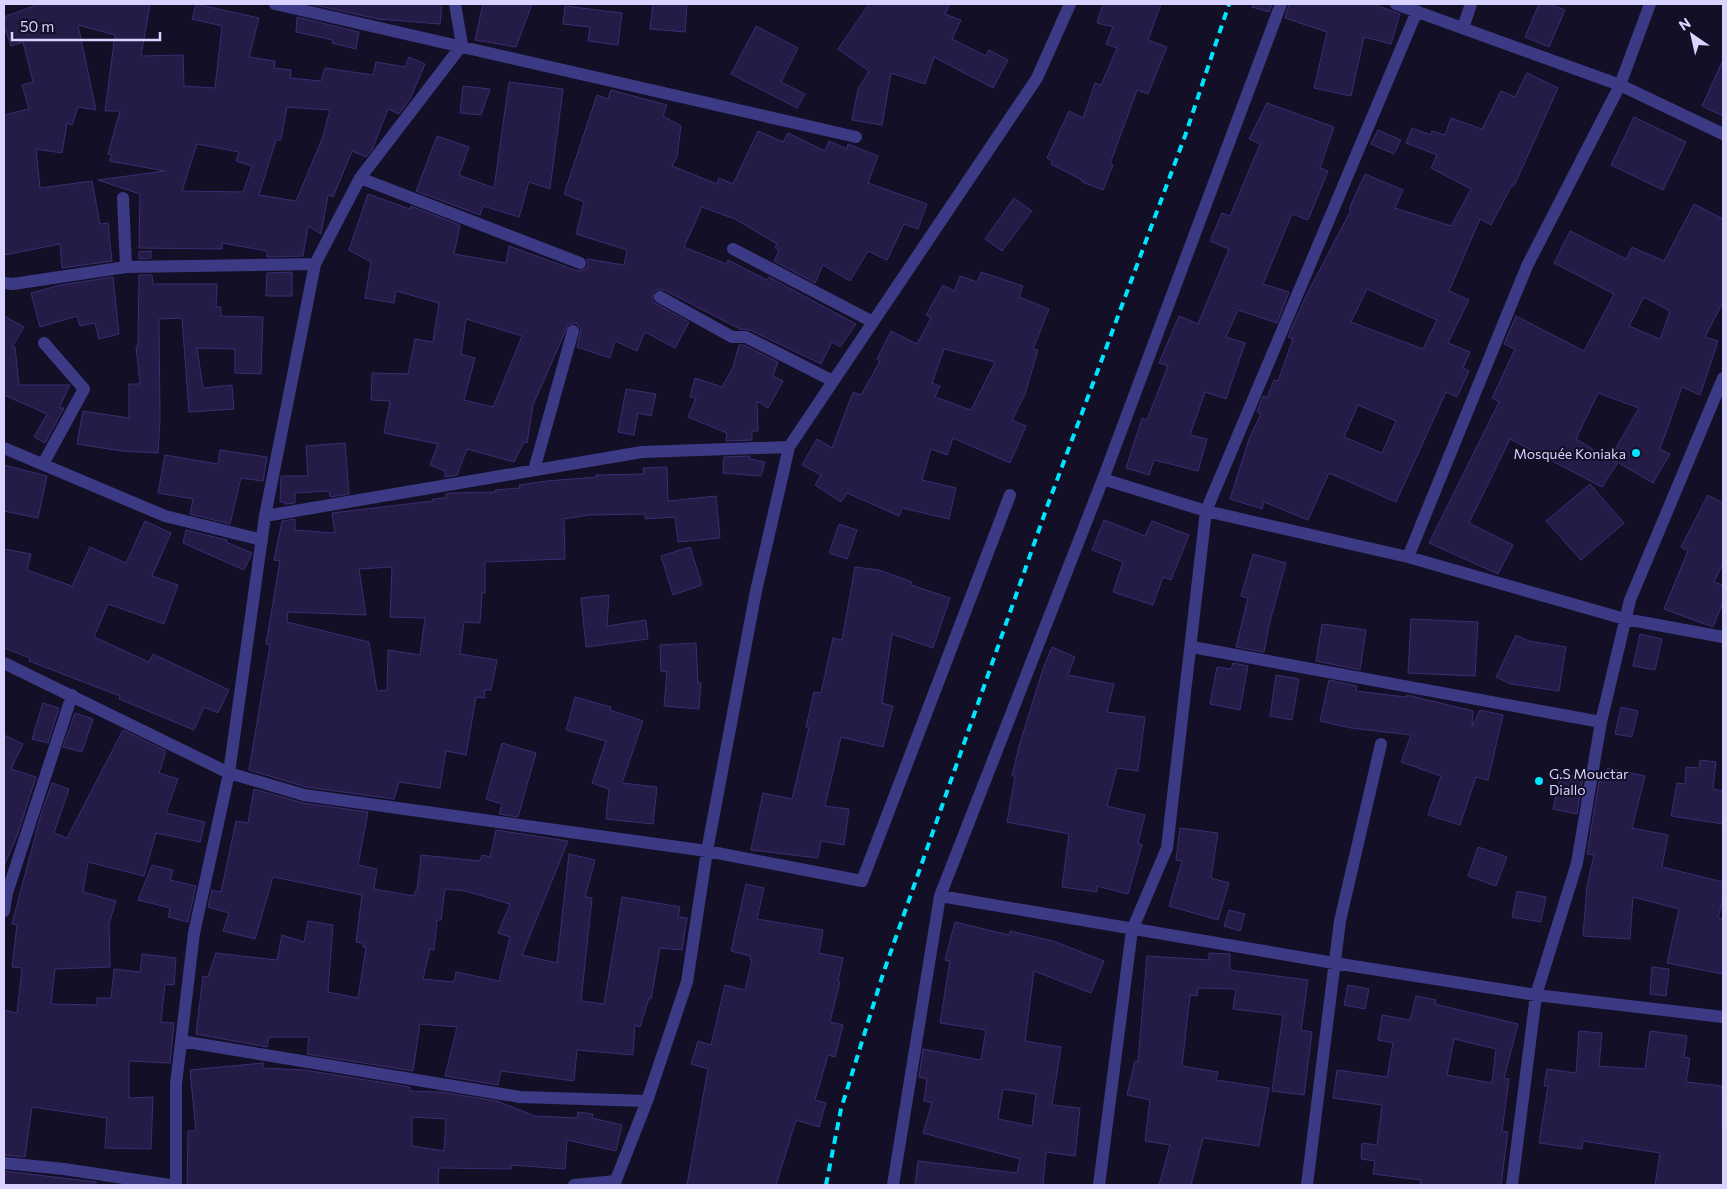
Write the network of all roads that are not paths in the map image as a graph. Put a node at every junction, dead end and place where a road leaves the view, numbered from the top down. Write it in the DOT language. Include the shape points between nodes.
graph roads {
  1 [pos="275,4"];
  2 [pos="455,4"];
  3 [pos="1070,4"];
  4 [pos="1282,4"];
  5 [pos="1396,4"];
  6 [pos="1471,4"];
  7 [pos="1650,4"];
  8 [pos="1417,12"];
  9 [pos="1463,28"];
  10 [pos="462,46"];
  11 [pos="1620,85"];
  12 [pos="1723,134"];
  13 [pos="856,137"];
  14 [pos="360,178"];
  15 [pos="123,198"];
  16 [pos="733,249"];
  17 [pos="580,263"];
  18 [pos="315,264"];
  19 [pos="126,267"];
  20 [pos="4,283"];
  21 [pos="660,297"];
  22 [pos="873,322"];
  23 [pos="573,331"];
  24 [pos="44,343"];
  25 [pos="1723,378"];
  26 [pos="833,381"];
  27 [pos="789,447"];
  28 [pos="4,448"];
  29 [pos="43,464"];
  30 [pos="534,470"];
  31 [pos="1103,479"];
  32 [pos="1010,495"];
  33 [pos="1206,511"];
  34 [pos="265,516"];
  35 [pos="262,540"];
  36 [pos="1408,557"];
  37 [pos="1625,619"];
  38 [pos="1723,637"];
  39 [pos="1192,647"];
  40 [pos="4,662"];
  41 [pos="72,695"];
  42 [pos="1601,722"];
  43 [pos="1381,744"];
  44 [pos="229,773"];
  45 [pos="707,851"];
  46 [pos="6,892"];
  47 [pos="940,896"];
  48 [pos="4,911"];
  49 [pos="1132,930"];
  50 [pos="1334,964"];
  51 [pos="1536,995"];
  52 [pos="1723,1016"];
  53 [pos="181,1041"];
  54 [pos="647,1101"];
  55 [pos="4,1163"];
  56 [pos="615,1183"];
  57 [pos="170,1185"];
  58 [pos="176,1185"];
  59 [pos="574,1185"];
  60 [pos="893,1185"];
  61 [pos="1098,1185"];
  62 [pos="1307,1185"];
  63 [pos="1512,1185"];
  1 -- 10 [label="street"];
  2 -- 10 [label="street"];
  3 -- 22 [label="street" via="1037,78"];
  4 -- 31 [label="street"];
  5 -- 8 [label="street"];
  6 -- 9 [label="street"];
  7 -- 11 [label="street"];
  8 -- 9 [label="street"];
  8 -- 33 [label="street"];
  9 -- 11 [label="street"];
  10 -- 13 [label="street"];
  10 -- 14 [label="street"];
  11 -- 12 [label="street"];
  11 -- 36 [label="street" via="1527,266"];
  14 -- 17 [label="street"];
  14 -- 18 [label="street"];
  15 -- 19 [label="street"];
  16 -- 22 [label="street"];
  18 -- 19 [label="street"];
  18 -- 34 [label="street"];
  19 -- 20 [label="street"];
  21 -- 26 [label="street" via="732,337 746,337"];
  22 -- 26 [label="street"];
  23 -- 30 [label="street"];
  24 -- 29 [label="street" via="84,390"];
  25 -- 37 [label="street" via="1630,600"];
  26 -- 27 [label="street"];
  27 -- 30 [label="street" via="642,452"];
  27 -- 45 [label="street" via="756,591"];
  28 -- 29 [label="street"];
  29 -- 35 [label="street" via="165,516"];
  30 -- 34 [label="street"];
  31 -- 33 [label="street"];
  31 -- 47 [label="street"];
  32 -- 45 [label="street" via="862,881"];
  33 -- 36 [label="street"];
  33 -- 39 [label="street"];
  34 -- 35 [label="street"];
  35 -- 44 [label="street"];
  36 -- 37 [label="street"];
  37 -- 38 [label="street"];
  37 -- 42 [label="street"];
  39 -- 42 [label="street"];
  39 -- 49 [label="street" via="1167,848"];
  40 -- 41 [label="street"];
  41 -- 44 [label="street"];
  41 -- 46 [label="street"];
  42 -- 51 [label="street" via="1577,862"];
  43 -- 50 [label="street" via="1340,922"];
  44 -- 45 [label="street" via="304,795"];
  44 -- 53 [label="street" via="194,933"];
  45 -- 54 [label="street" via="687,982"];
  46 -- 48 [label="street"];
  47 -- 49 [label="street"];
  47 -- 60 [label="street"];
  49 -- 50 [label="street"];
  49 -- 61 [label="street"];
  50 -- 51 [label="street"];
  50 -- 62 [label="street"];
  51 -- 52 [label="street"];
  51 -- 63 [label="street"];
  53 -- 54 [label="street" via="520,1096"];
  53 -- 58 [label="street" via="176,1084"];
  54 -- 56 [label="street"];
  55 -- 57 [label="street"];
  56 -- 59 [label="street"];
}
